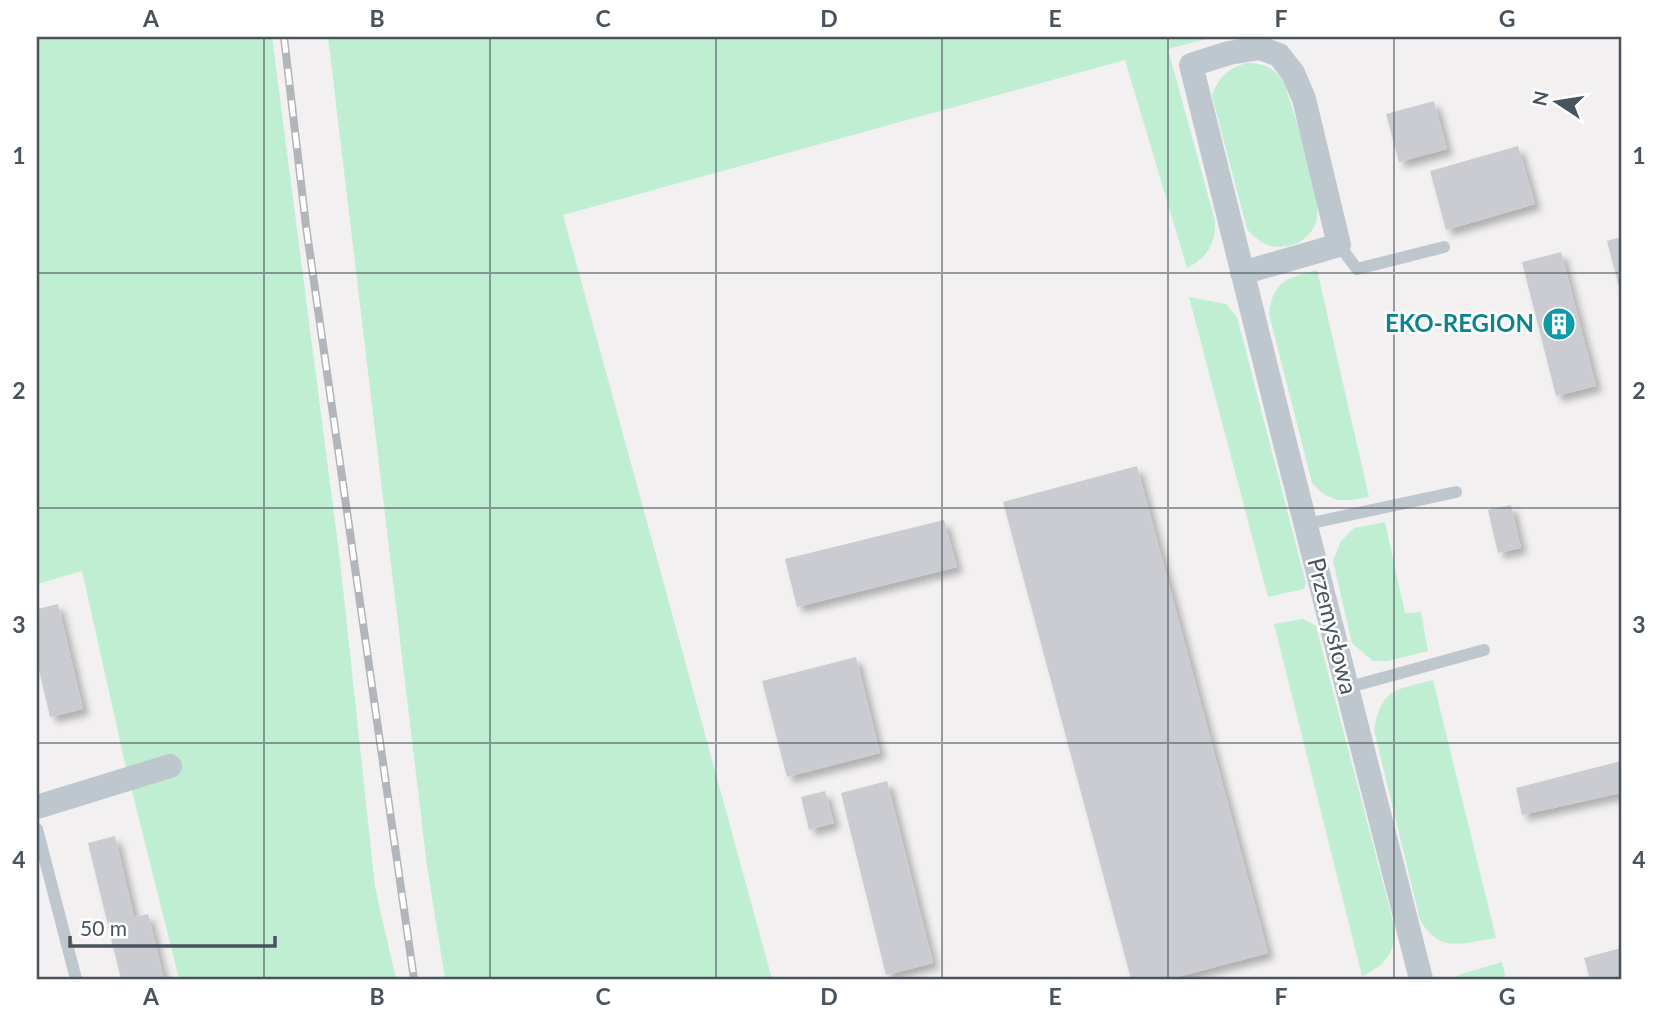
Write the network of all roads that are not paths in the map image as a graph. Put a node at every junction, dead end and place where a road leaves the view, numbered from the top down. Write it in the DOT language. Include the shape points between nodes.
graph roads {
  1 [pos="1339,245"];
  2 [pos="1444,247"];
  3 [pos="1242,273"];
  4 [pos="1456,492"];
  5 [pos="1307,524"];
  6 [pos="1484,650"];
  7 [pos="1346,688"];
  8 [pos="170,766"];
  9 [pos="37,807"];
  10 [pos="37,830"];
  11 [pos="76,979"];
  12 [pos="1421,979"];
  1 -- 2 [label="lane" via="1357,269"];
  1 -- 3 [label="street"];
  1 -- 3 [label="street, Przemysłowa" via="1304,99 1293,73 1279,55 1260,48 1230,53 1191,65"];
  3 -- 5 [label="street, Przemysłowa"];
  4 -- 5 [label="lane"];
  5 -- 7 [label="street, Przemysłowa"];
  6 -- 7 [label="lane"];
  7 -- 12 [label="street, Przemysłowa"];
  8 -- 9 [label="street"];
  10 -- 11 [label="lane"];
}
